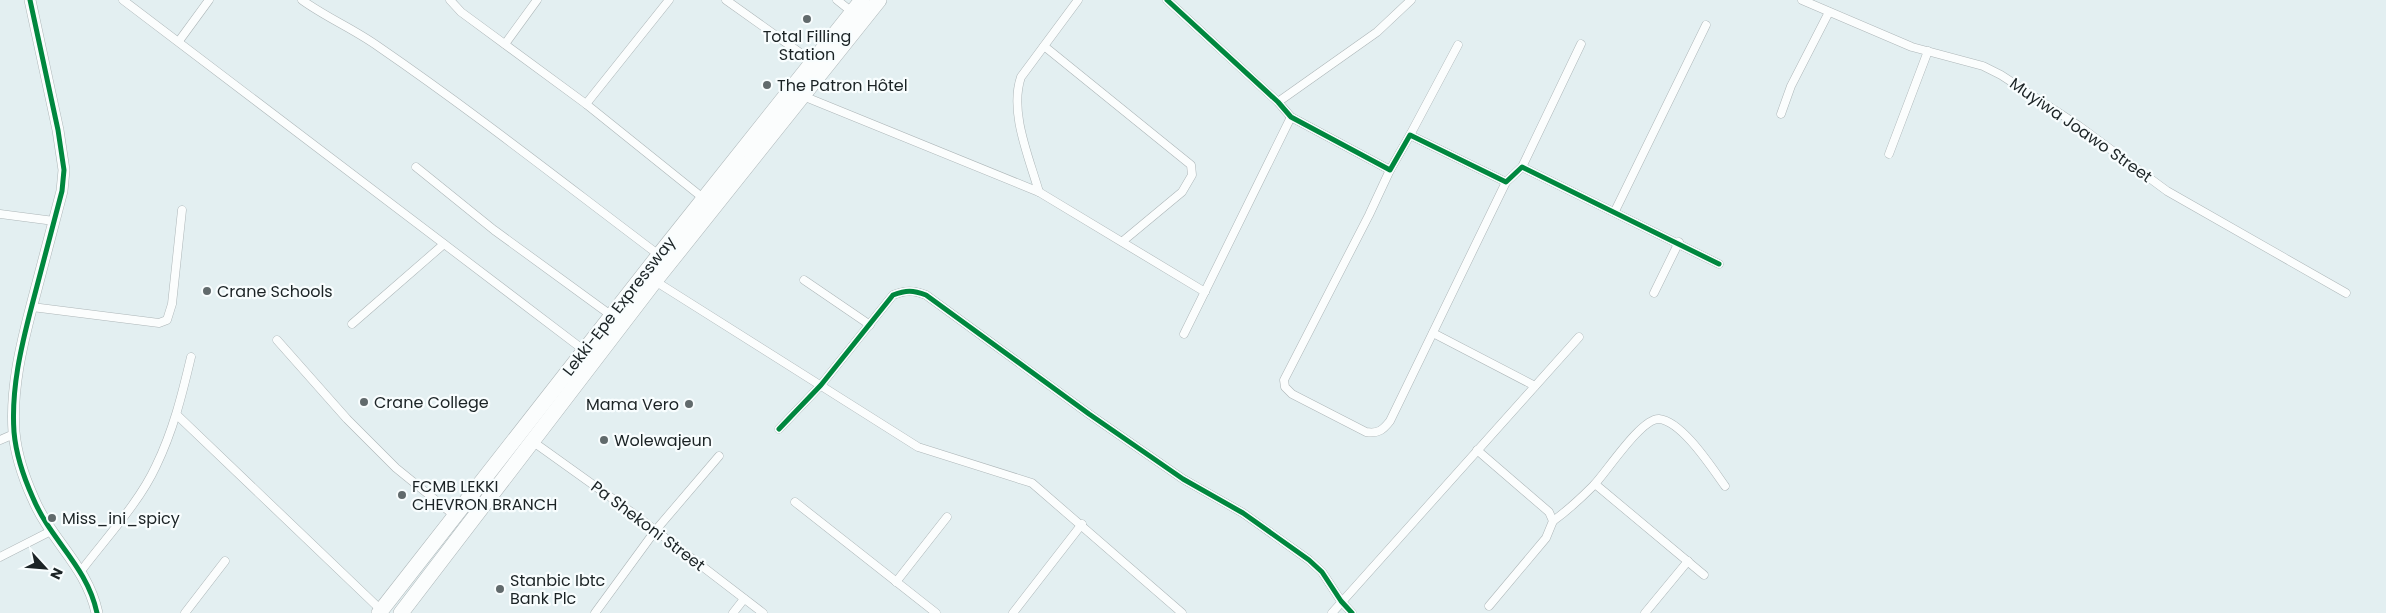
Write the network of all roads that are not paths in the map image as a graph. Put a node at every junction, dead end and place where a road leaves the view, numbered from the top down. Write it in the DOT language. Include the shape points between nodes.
graph roads {
  1 [pos="30,0"];
  2 [pos="123,0"];
  3 [pos="209,0"];
  4 [pos="302,0"];
  5 [pos="450,0"];
  6 [pos="537,0"];
  7 [pos="669,0"];
  8 [pos="726,0"];
  9 [pos="837,0"];
  10 [pos="862,0"];
  11 [pos="879,0"];
  12 [pos="1078,0"];
  13 [pos="1167,0"];
  14 [pos="1410,0"];
  15 [pos="1802,0"];
  16 [pos="852,12"];
  17 [pos="1829,12"];
  18 [pos="1706,25"];
  19 [pos="179,41"];
  20 [pos="505,44"];
  21 [pos="1581,44"];
  22 [pos="1458,45"];
  23 [pos="1044,46"];
  24 [pos="1928,51"];
  25 [pos="813,62"];
  26 [pos="803,96"];
  27 [pos="1278,102"];
  28 [pos="586,104"];
  29 [pos="1780,114"];
  30 [pos="1291,117"];
  31 [pos="1410,135"];
  32 [pos="1889,154"];
  33 [pos="416,167"];
  34 [pos="1522,167"];
  35 [pos="1390,170"];
  36 [pos="1506,182"];
  37 [pos="1039,192"];
  38 [pos="703,198"];
  39 [pos="182,210"];
  40 [pos="1614,212"];
  41 [pos="0,214"];
  42 [pos="54,221"];
  43 [pos="1123,242"];
  44 [pos="1679,242"];
  45 [pos="444,244"];
  46 [pos="659,254"];
  47 [pos="1719,264"];
  48 [pos="804,280"];
  49 [pos="655,281"];
  50 [pos="1205,292"];
  51 [pos="1654,293"];
  52 [pos="2346,293"];
  53 [pos="32,307"];
  54 [pos="612,316"];
  55 [pos="352,324"];
  56 [pos="870,325"];
  57 [pos="1433,333"];
  58 [pos="1184,334"];
  59 [pos="1579,336"];
  60 [pos="277,340"];
  61 [pos="585,351"];
  62 [pos="191,357"];
  63 [pos="821,386"];
  64 [pos="1535,386"];
  65 [pos="178,415"];
  66 [pos="779,429"];
  67 [pos="14,434"];
  68 [pos="0,440"];
  69 [pos="532,441"];
  70 [pos="1477,450"];
  71 [pos="719,456"];
  72 [pos="1595,484"];
  73 [pos="1725,486"];
  74 [pos="795,502"];
  75 [pos="455,516"];
  76 [pos="947,517"];
  77 [pos="1553,522"];
  78 [pos="1082,524"];
  79 [pos="655,530"];
  80 [pos="51,531"];
  81 [pos="0,557"];
  82 [pos="225,560"];
  83 [pos="1688,561"];
  84 [pos="81,571"];
  85 [pos="1704,575"];
  86 [pos="896,582"];
  87 [pos="744,599"];
  88 [pos="1342,601"];
  89 [pos="1488,606"];
  90 [pos="380,612"];
  91 [pos="97,613"];
  92 [pos="185,613"];
  93 [pos="401,613"];
  94 [pos="594,613"];
  95 [pos="733,613"];
  96 [pos="763,613"];
  97 [pos="936,613"];
  98 [pos="1013,613"];
  99 [pos="1182,613"];
  100 [pos="1332,613"];
  101 [pos="1352,613"];
  102 [pos="1645,613"];
  1 -- 42 [label="street" via="64,170"];
  2 -- 19 [label="street"];
  3 -- 19 [label="street"];
  4 -- 46 [label="street" via="386,51"];
  5 -- 20 [label="street"];
  6 -- 20 [label="street"];
  7 -- 28 [label="street"];
  8 -- 25 [label="street"];
  9 -- 16 [label="street"];
  10 -- 16 [label="highway, Lekki-Epe Expressway"];
  11 -- 26 [label="highway, Lekki-Epe Expressway"];
  12 -- 23 [label="street"];
  13 -- 27 [label="street"];
  14 -- 27 [label="street" via="1377,32"];
  15 -- 17 [label="street, Muyiwa Joawo Street"];
  16 -- 25 [label="highway, Lekki-Epe Expressway"];
  17 -- 24 [label="street, Muyiwa Joawo Street" via="1878,34"];
  17 -- 29 [label="street"];
  18 -- 40 [label="street"];
  19 -- 45 [label="street"];
  20 -- 28 [label="street"];
  21 -- 34 [label="street"];
  22 -- 31 [label="street"];
  23 -- 37 [label="street" via="1021,77 1016,90 1017,113"];
  23 -- 43 [label="street" via="1191,166 1192,175 1182,192"];
  24 -- 32 [label="street"];
  24 -- 52 [label="street, Muyiwa Joawo Street" via="1983,66 2001,75 2167,191"];
  25 -- 38 [label="highway, Lekki-Epe Expressway"];
  26 -- 37 [label="street"];
  26 -- 49 [label="highway, Lekki-Epe Expressway"];
  27 -- 30 [label="street"];
  28 -- 38 [label="street"];
  30 -- 35 [label="street"];
  30 -- 50 [label="street"];
  31 -- 35 [label="street"];
  31 -- 36 [label="street"];
  33 -- 54 [label="street" via="494,230"];
  34 -- 36 [label="street"];
  34 -- 40 [label="street"];
  35 -- 57 [label="street" via="1284,380 1285,387 1292,394 1366,432 1384,430"];
  36 -- 57 [label="street"];
  37 -- 43 [label="street"];
  38 -- 46 [label="highway, Lekki-Epe Expressway"];
  39 -- 53 [label="street" via="172,304 166,320 159,323"];
  40 -- 44 [label="street"];
  41 -- 42 [label="street"];
  42 -- 53 [label="street"];
  43 -- 50 [label="street"];
  44 -- 47 [label="street"];
  44 -- 51 [label="street"];
  45 -- 55 [label="street"];
  45 -- 61 [label="street"];
  46 -- 54 [label="highway, Lekki-Epe Expressway"];
  48 -- 56 [label="street"];
  49 -- 63 [label="street"];
  49 -- 69 [label="highway, Lekki-Epe Expressway"];
  50 -- 58 [label="street"];
  53 -- 67 [label="street" via="20,347"];
  54 -- 61 [label="highway, Lekki-Epe Expressway"];
  56 -- 63 [label="street"];
  56 -- 88 [label="street" via="893,295 905,290 926,295 1089,414 1183,479 1243,513 1309,560 1322,572"];
  57 -- 64 [label="street"];
  59 -- 64 [label="street"];
  60 -- 75 [label="street" via="396,468"];
  61 -- 75 [label="highway, Lekki-Epe Expressway"];
  62 -- 65 [label="street"];
  63 -- 66 [label="street"];
  63 -- 78 [label="street" via="918,447 1032,483"];
  64 -- 70 [label="street"];
  65 -- 84 [label="street" via="156,468"];
  65 -- 90 [label="street"];
  67 -- 68 [label="street"];
  67 -- 80 [label="street" via="30,490"];
  69 -- 79 [label="street, Pa Shekoni Street"];
  69 -- 93 [label="highway, Lekki-Epe Expressway"];
  70 -- 77 [label="street" via="1549,512"];
  70 -- 88 [label="street"];
  71 -- 79 [label="street"];
  72 -- 73 [label="street" via="1640,429 1652,420 1660,419 1681,431"];
  72 -- 77 [label="street"];
  72 -- 83 [label="street"];
  74 -- 86 [label="street"];
  75 -- 90 [label="highway, Lekki-Epe Expressway"];
  76 -- 86 [label="street"];
  77 -- 89 [label="street" via="1546,538"];
  78 -- 98 [label="street"];
  78 -- 99 [label="street"];
  79 -- 87 [label="street, Pa Shekoni Street"];
  79 -- 94 [label="street"];
  80 -- 81 [label="street"];
  80 -- 84 [label="street"];
  82 -- 92 [label="street"];
  83 -- 85 [label="street"];
  83 -- 102 [label="street"];
  84 -- 91 [label="street" via="93,593"];
  86 -- 97 [label="street"];
  87 -- 95 [label="street"];
  87 -- 96 [label="street, Pa Shekoni Street"];
  88 -- 100 [label="street"];
  88 -- 101 [label="street"];
}
